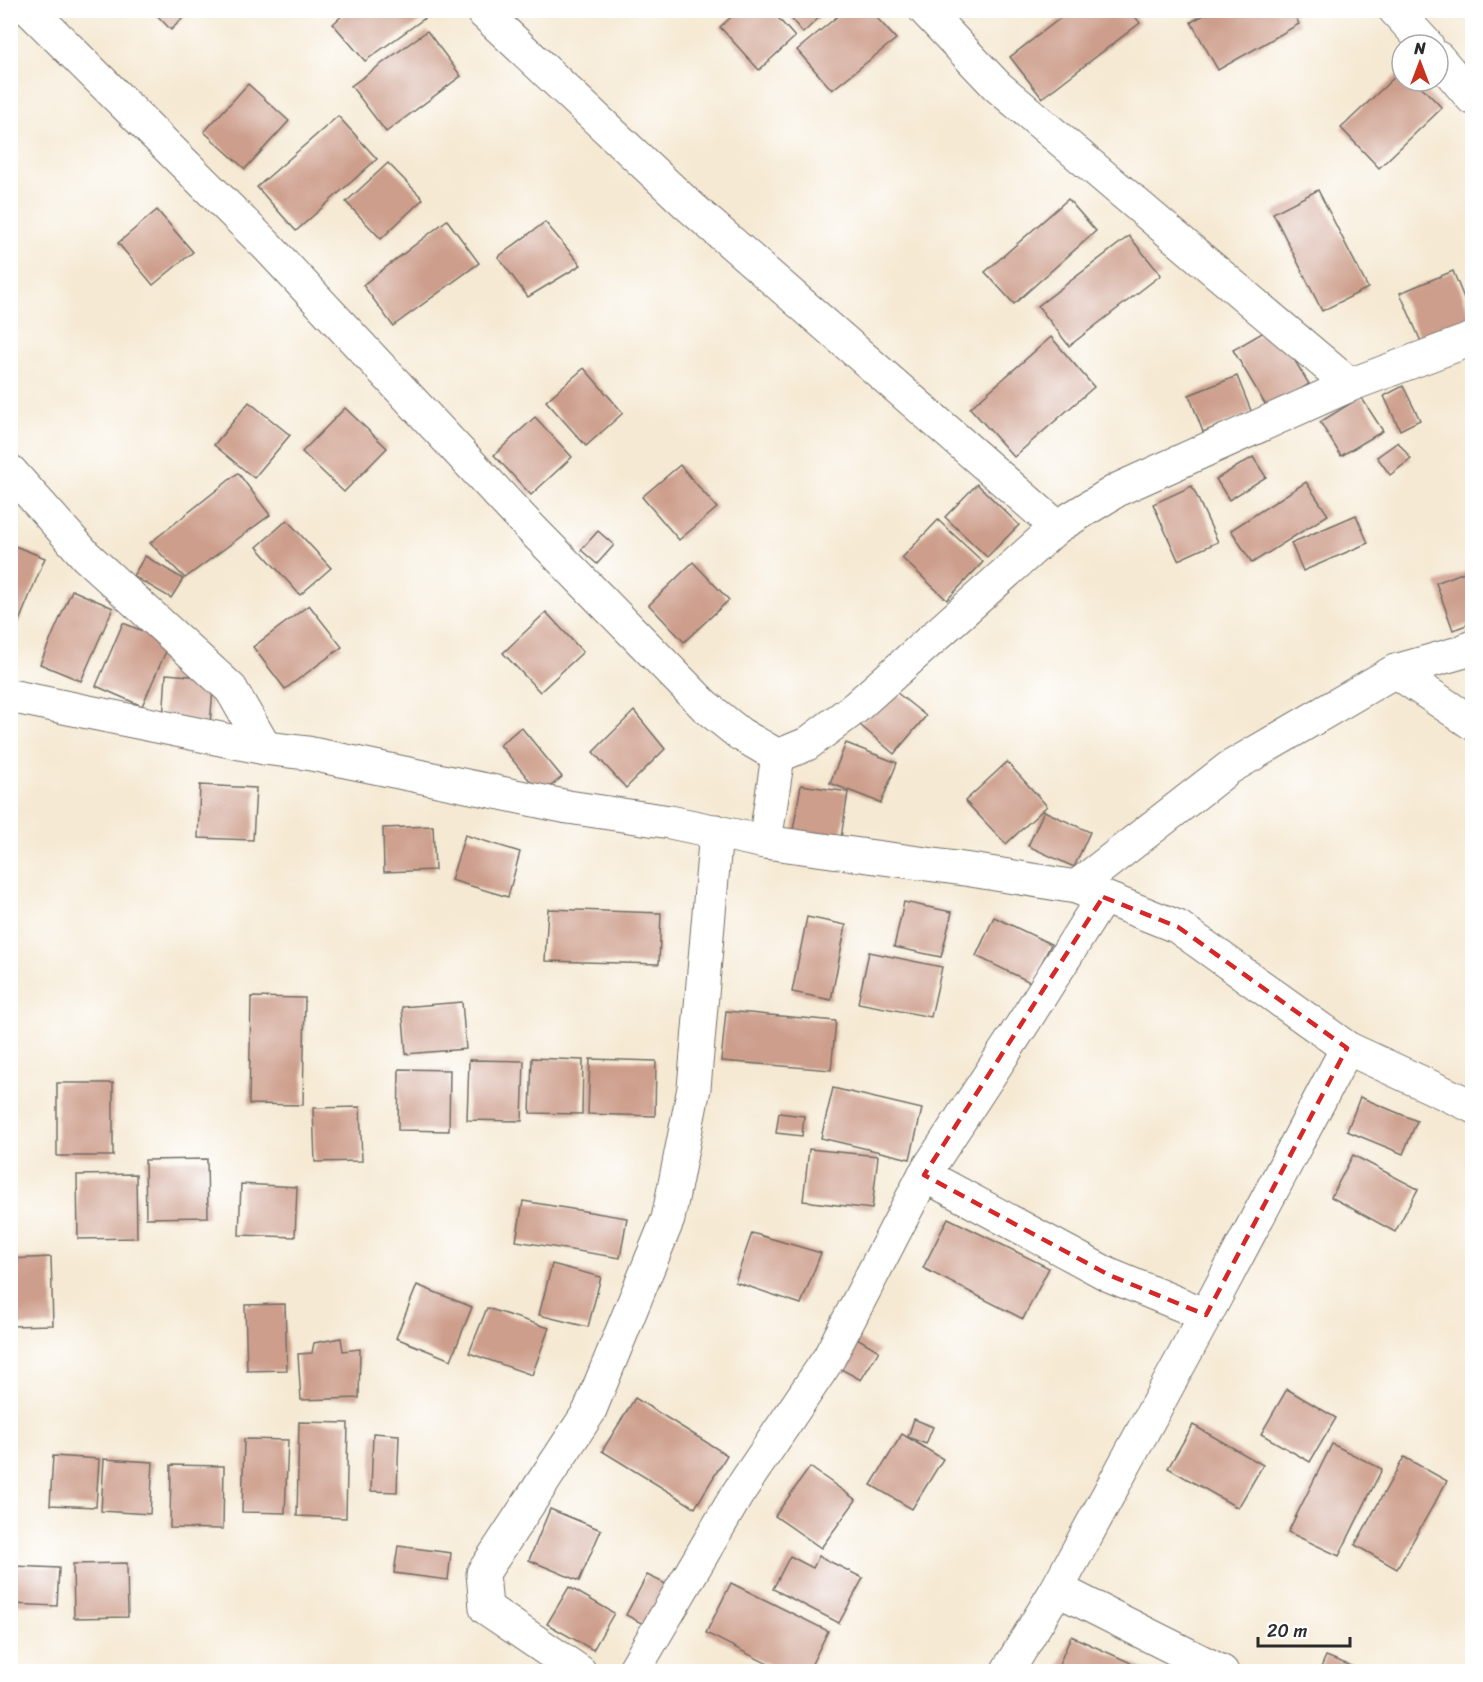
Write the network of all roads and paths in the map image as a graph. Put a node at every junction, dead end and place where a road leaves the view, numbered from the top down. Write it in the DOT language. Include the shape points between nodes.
graph roads {
  1 [pos="30,10"];
  2 [pos="481,10"];
  3 [pos="925,10"];
  4 [pos="1395,10"];
  5 [pos="1416,33"];
  6 [pos="1450,72"];
  7 [pos="1473,98"];
  8 [pos="1473,339"];
  9 [pos="1350,385"];
  10 [pos="10,471"];
  11 [pos="1057,527"];
  12 [pos="1473,647"];
  13 [pos="1395,671"];
  14 [pos="10,696"];
  15 [pos="1473,723"];
  16 [pos="264,748"];
  17 [pos="778,756"];
  18 [pos="716,831"];
  19 [pos="765,842"];
  20 [pos="1089,892"];
  21 [pos="1347,1048"];
  22 [pos="1473,1106"];
  23 [pos="924,1175"];
  24 [pos="1206,1315"];
  25 [pos="1057,1589"];
  26 [pos="580,1671"];
  27 [pos="633,1671"];
  28 [pos="1007,1671"];
  29 [pos="1222,1671"];
  1 -- 17 [label="street" via="267,246 521,518 705,706 740,734"];
  2 -- 11 [label="street" via="686,203"];
  3 -- 9 [label="street" via="998,86"];
  4 -- 5 [label="street"];
  6 -- 7 [label="street"];
  8 -- 9 [label="street"];
  9 -- 11 [label="street" via="1119,489"];
  10 -- 16 [label="street" via="86,556 231,689"];
  11 -- 17 [label="street" via="855,708 807,744"];
  12 -- 13 [label="street"];
  13 -- 15 [label="street"];
  13 -- 20 [label="street" via="1229,768"];
  14 -- 16 [label="street"];
  16 -- 18 [label="street" via="307,753 568,807"];
  17 -- 19 [label="street"];
  18 -- 19 [label="street"];
  18 -- 26 [label="street" via="694,1088 668,1219 589,1412 483,1573 486,1608"];
  19 -- 20 [label="street" via="971,870"];
  20 -- 21 [label="street" via="1178,927"];
  20 -- 23 [label="street" via="1018,1032"];
  21 -- 22 [label="street"];
  21 -- 24 [label="street"];
  23 -- 24 [label="street" via="1108,1275"];
  23 -- 27 [label="street" via="829,1358 738,1493"];
  24 -- 25 [label="street"];
  25 -- 28 [label="street"];
  25 -- 29 [label="street"];
}
